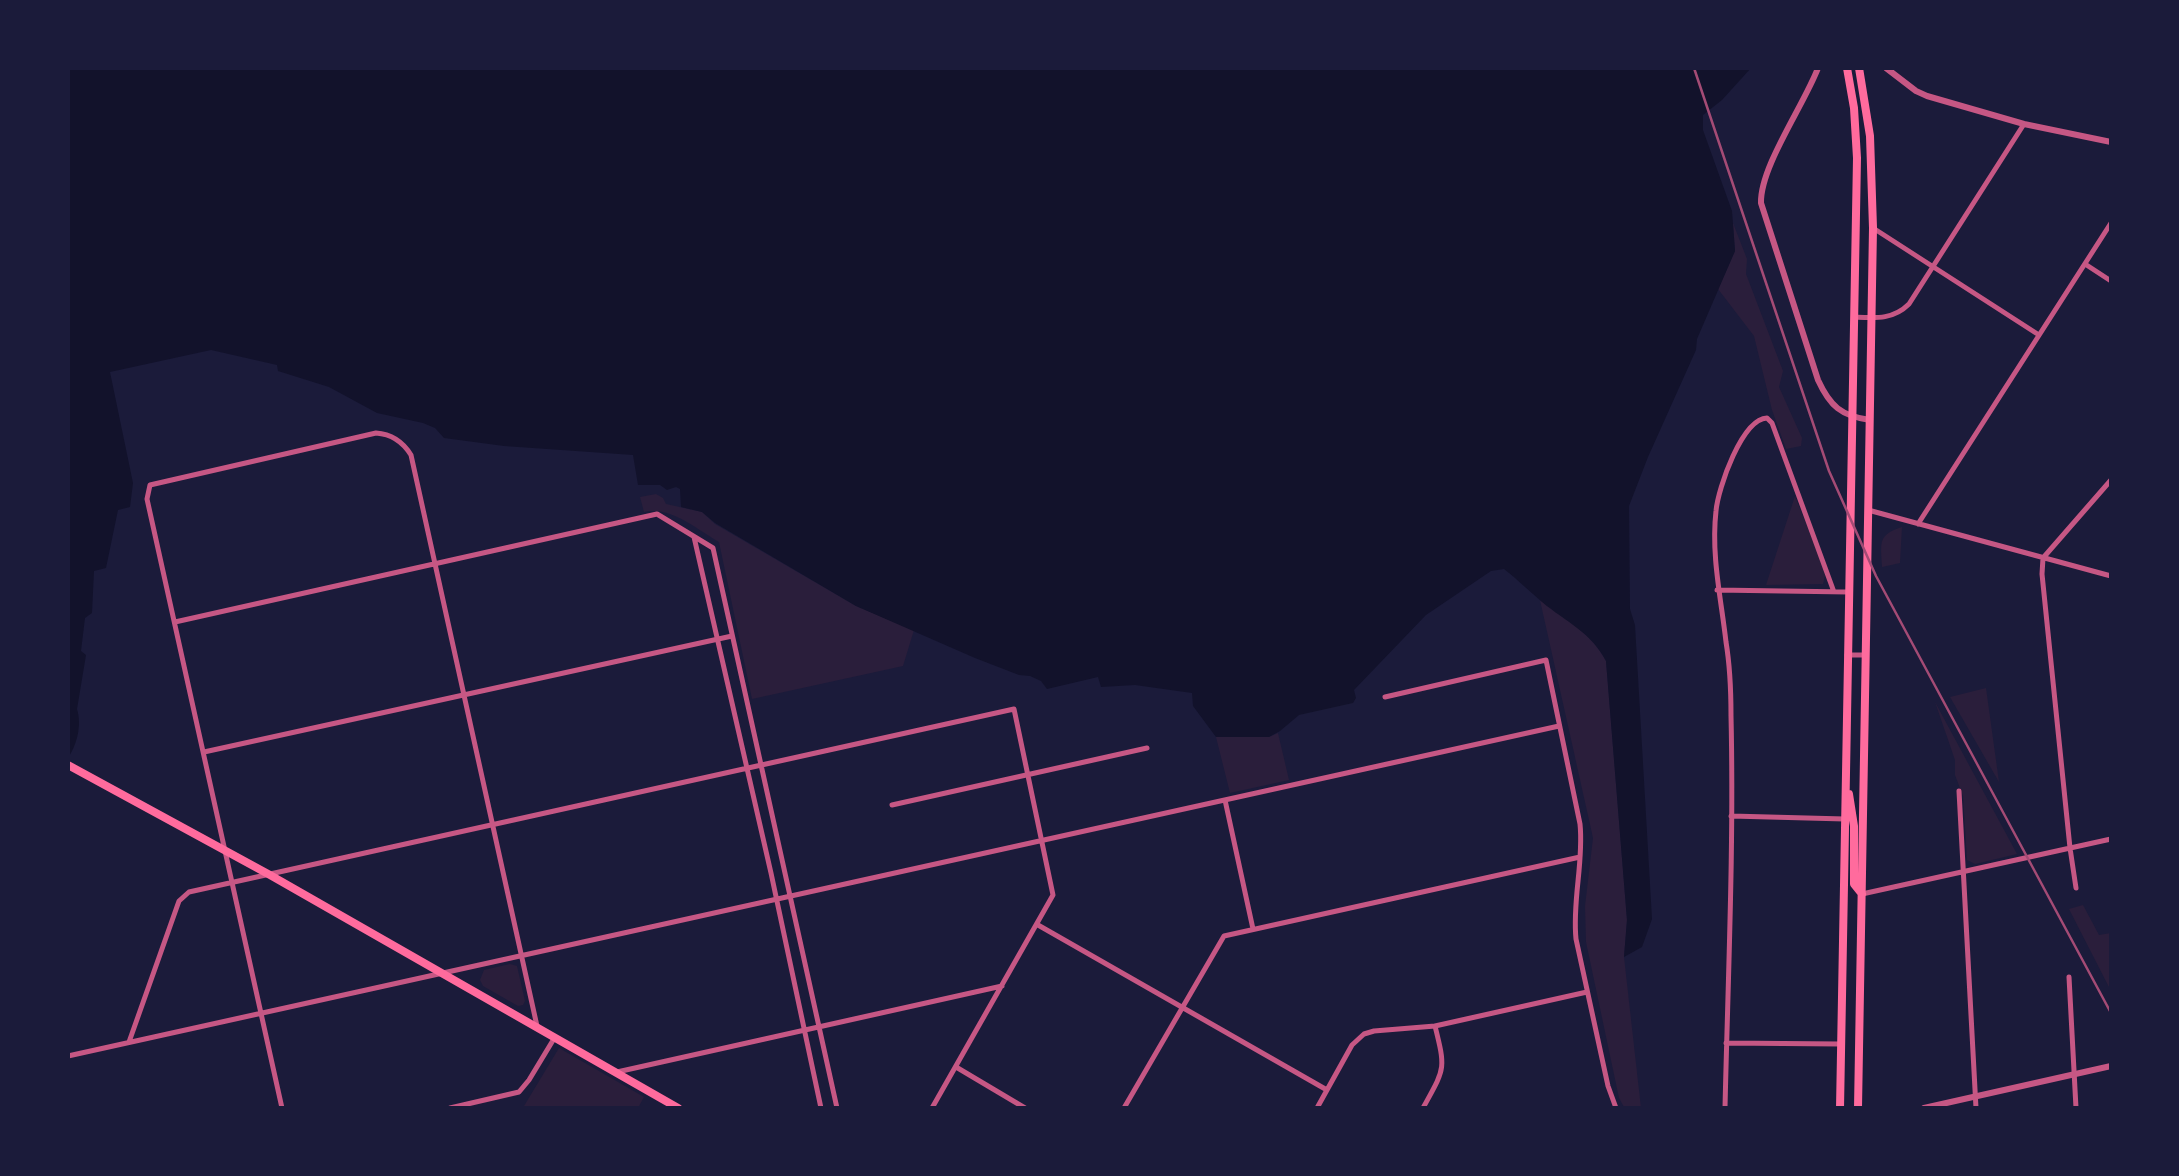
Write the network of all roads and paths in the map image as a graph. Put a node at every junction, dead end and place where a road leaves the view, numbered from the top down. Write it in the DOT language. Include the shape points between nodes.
graph roads {
  1 [pos="1818,68"];
  2 [pos="1847,68"];
  3 [pos="1859,68"];
  4 [pos="1886,68"];
  5 [pos="2024,124"];
  6 [pos="2111,142"];
  7 [pos="2111,223"];
  8 [pos="1873,228"];
  9 [pos="2085,264"];
  10 [pos="1934,267"];
  11 [pos="2111,281"];
  12 [pos="1854,317"];
  13 [pos="1872,318"];
  14 [pos="2039,335"];
  15 [pos="1852,417"];
  16 [pos="1870,420"];
  17 [pos="2111,481"];
  18 [pos="1868,510"];
  19 [pos="1918,524"];
  20 [pos="694,537"];
  21 [pos="2043,558"];
  22 [pos="436,565"];
  23 [pos="2111,576"];
  24 [pos="1717,590"];
  25 [pos="1834,592"];
  26 [pos="1848,592"];
  27 [pos="175,622"];
  28 [pos="732,636"];
  29 [pos="719,639"];
  30 [pos="1847,655"];
  31 [pos="1866,655"];
  32 [pos="464,695"];
  33 [pos="1385,697"];
  34 [pos="1559,726"];
  35 [pos="1147,748"];
  36 [pos="204,752"];
  37 [pos="762,765"];
  38 [pos="69,766"];
  39 [pos="1846,766"];
  40 [pos="746,769"];
  41 [pos="1029,775"];
  42 [pos="1959,791"];
  43 [pos="1225,800"];
  44 [pos="892,805"];
  45 [pos="1731,816"];
  46 [pos="1845,819"];
  47 [pos="493,826"];
  48 [pos="2111,839"];
  49 [pos="1044,840"];
  50 [pos="2070,848"];
  51 [pos="225,849"];
  52 [pos="1580,857"];
  53 [pos="1964,872"];
  54 [pos="271,874"];
  55 [pos="232,883"];
  56 [pos="2076,888"];
  57 [pos="1862,894"];
  58 [pos="791,895"];
  59 [pos="776,898"];
  60 [pos="1038,925"];
  61 [pos="1253,929"];
  62 [pos="522,955"];
  63 [pos="443,972"];
  64 [pos="2069,977"];
  65 [pos="1002,986"];
  66 [pos="1587,992"];
  67 [pos="1181,1007"];
  68 [pos="261,1013"];
  69 [pos="537,1026"];
  70 [pos="1435,1026"];
  71 [pos="820,1027"];
  72 [pos="804,1030"];
  73 [pos="555,1037"];
  74 [pos="129,1042"];
  75 [pos="1726,1043"];
  76 [pos="1840,1044"];
  77 [pos="68,1056"];
  78 [pos="2111,1066"];
  79 [pos="956,1067"];
  80 [pos="617,1072"];
  81 [pos="2074,1075"];
  82 [pos="1327,1090"];
  83 [pos="1976,1096"];
  84 [pos="282,1108"];
  85 [pos="450,1108"];
  86 [pos="678,1108"];
  87 [pos="821,1108"];
  88 [pos="837,1108"];
  89 [pos="932,1108"];
  90 [pos="1025,1108"];
  91 [pos="1124,1108"];
  92 [pos="1317,1108"];
  93 [pos="1423,1108"];
  94 [pos="1616,1108"];
  95 [pos="1725,1108"];
  96 [pos="1840,1108"];
  97 [pos="1858,1108"];
  98 [pos="1924,1108"];
  99 [pos="1976,1108"];
  100 [pos="2076,1108"];
  1 -- 15 [label="street" via="1767,172 1761,203 1818,380 1835,407"];
  2 -- 12 [label="main road" via="1857,158"];
  3 -- 8 [label="main road" via="1870,136"];
  4 -- 5 [label="street" via="1916,92"];
  5 -- 6 [label="street"];
  5 -- 10 [label="street"];
  7 -- 9 [label="street"];
  8 -- 10 [label="street"];
  8 -- 13 [label="main road"];
  9 -- 11 [label="street"];
  9 -- 14 [label="street"];
  10 -- 13 [label="street" via="1899,314"];
  10 -- 14 [label="street"];
  12 -- 13 [label="street"];
  12 -- 15 [label="main road"];
  13 -- 16 [label="main road"];
  14 -- 19 [label="street"];
  15 -- 16 [label="street"];
  15 -- 26 [label="main road"];
  16 -- 18 [label="main road"];
  17 -- 21 [label="street"];
  18 -- 19 [label="street"];
  18 -- 31 [label="main road"];
  19 -- 21 [label="street"];
  20 -- 22 [label="street" via="657,514"];
  20 -- 28 [label="street" via="713,548"];
  20 -- 29 [label="street"];
  21 -- 23 [label="street"];
  21 -- 50 [label="street"];
  22 -- 27 [label="street"];
  22 -- 27 [label="street" via="411,454 393,438 376,433 150,485 147,499"];
  22 -- 32 [label="street"];
  24 -- 25 [label="street"];
  24 -- 25 [label="street" via="1714,539 1721,487 1748,429 1766,418 1772,423"];
  24 -- 45 [label="street" via="1730,687"];
  25 -- 26 [label="street"];
  26 -- 30 [label="main road"];
  27 -- 36 [label="street"];
  28 -- 29 [label="street"];
  28 -- 37 [label="street"];
  29 -- 32 [label="street"];
  29 -- 40 [label="street"];
  30 -- 31 [label="street"];
  30 -- 39 [label="main road"];
  31 -- 57 [label="main road"];
  32 -- 36 [label="street"];
  32 -- 47 [label="street"];
  33 -- 34 [label="street" via="1546,660"];
  34 -- 43 [label="street"];
  34 -- 52 [label="street" via="1580,824"];
  35 -- 41 [label="street"];
  36 -- 51 [label="street"];
  37 -- 40 [label="street"];
  37 -- 41 [label="street" via="1014,709"];
  37 -- 58 [label="street"];
  38 -- 51 [label="main road"];
  39 -- 46 [label="main road"];
  39 -- 57 [label="main road" via="1854,826 1854,884"];
  40 -- 47 [label="street"];
  40 -- 59 [label="street"];
  41 -- 44 [label="street"];
  41 -- 49 [label="street"];
  42 -- 53 [label="street"];
  43 -- 49 [label="street"];
  43 -- 61 [label="street"];
  45 -- 46 [label="street"];
  45 -- 75 [label="street"];
  46 -- 76 [label="main road"];
  47 -- 54 [label="street"];
  47 -- 62 [label="street"];
  48 -- 50 [label="street"];
  49 -- 58 [label="street"];
  49 -- 60 [label="street" via="1054,895"];
  50 -- 53 [label="street"];
  50 -- 56 [label="street"];
  51 -- 54 [label="main road"];
  51 -- 55 [label="street"];
  52 -- 61 [label="street"];
  52 -- 66 [label="street" via="1574,921"];
  53 -- 57 [label="street"];
  53 -- 83 [label="street"];
  54 -- 55 [label="street"];
  54 -- 63 [label="main road"];
  55 -- 68 [label="street"];
  55 -- 74 [label="street" via="189,892 179,901"];
  57 -- 97 [label="main road"];
  58 -- 59 [label="street"];
  58 -- 71 [label="street"];
  59 -- 62 [label="street"];
  59 -- 72 [label="street"];
  60 -- 65 [label="street"];
  60 -- 67 [label="street"];
  61 -- 67 [label="street" via="1224,936"];
  62 -- 63 [label="street"];
  62 -- 69 [label="street"];
  63 -- 68 [label="street"];
  63 -- 69 [label="main road"];
  64 -- 81 [label="street"];
  65 -- 71 [label="street"];
  65 -- 79 [label="street"];
  66 -- 70 [label="street"];
  66 -- 94 [label="street"];
  67 -- 82 [label="street"];
  67 -- 91 [label="street"];
  68 -- 74 [label="street"];
  68 -- 84 [label="street"];
  69 -- 73 [label="main road"];
  70 -- 82 [label="street" via="1374,1031 1357,1039"];
  70 -- 93 [label="street" via="1444,1066"];
  71 -- 72 [label="street"];
  71 -- 88 [label="street"];
  72 -- 80 [label="street"];
  72 -- 87 [label="street"];
  73 -- 80 [label="main road"];
  73 -- 85 [label="street" via="519,1091"];
  74 -- 77 [label="street"];
  75 -- 76 [label="street"];
  75 -- 95 [label="street"];
  76 -- 96 [label="main road"];
  78 -- 81 [label="street"];
  79 -- 89 [label="street"];
  79 -- 90 [label="street"];
  80 -- 86 [label="main road"];
  81 -- 83 [label="street"];
  81 -- 100 [label="street"];
  82 -- 92 [label="street"];
  83 -- 98 [label="street"];
  83 -- 99 [label="street"];
}
